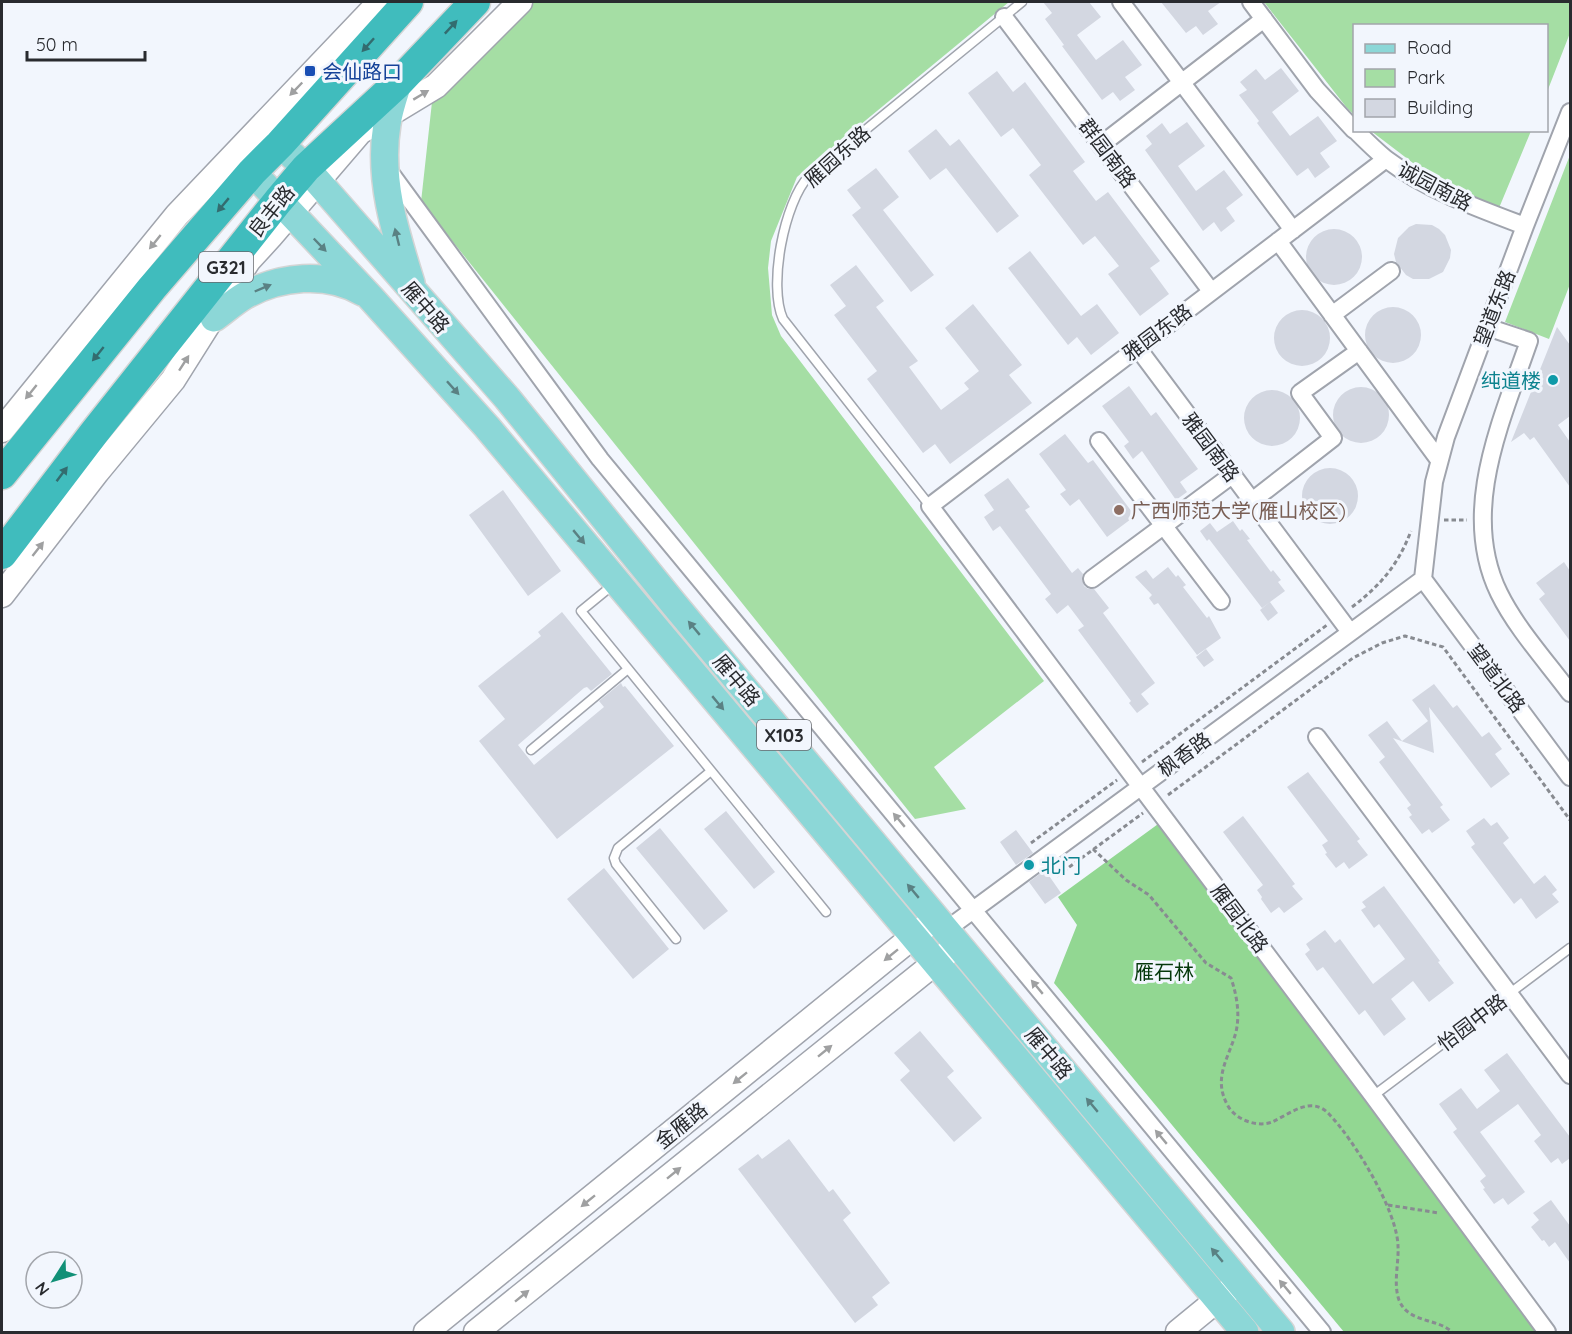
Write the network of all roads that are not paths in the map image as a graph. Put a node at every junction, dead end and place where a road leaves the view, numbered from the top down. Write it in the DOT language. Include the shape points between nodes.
graph roads {
  1 [pos="380,2"];
  2 [pos="408,2"];
  3 [pos="475,2"];
  4 [pos="520,2"];
  5 [pos="1022,2"];
  6 [pos="1121,2"];
  7 [pos="1251,2"];
  8 [pos="1004,17"];
  9 [pos="1264,19"];
  10 [pos="1182,82"];
  11 [pos="398,83"];
  12 [pos="389,114"];
  13 [pos="1570,114"];
  14 [pos="1353,128"];
  15 [pos="1357,132"];
  16 [pos="280,144"];
  17 [pos="1102,144"];
  18 [pos="1386,159"];
  19 [pos="384,165"];
  20 [pos="252,172"];
  21 [pos="312,175"];
  22 [pos="285,207"];
  23 [pos="1525,226"];
  24 [pos="1293,230"];
  25 [pos="1278,241"];
  26 [pos="1391,272"];
  27 [pos="1211,291"];
  28 [pos="414,293"];
  29 [pos="371,298"];
  30 [pos="1332,315"];
  31 [pos="213,318"];
  32 [pos="1487,327"];
  33 [pos="1137,347"];
  34 [pos="1359,351"];
  35 [pos="166,387"];
  36 [pos="2,430"];
  37 [pos="94,433"];
  38 [pos="1099,441"];
  39 [pos="1439,460"];
  40 [pos="2,474"];
  41 [pos="1232,475"];
  42 [pos="1252,501"];
  43 [pos="930,506"];
  44 [pos="1164,526"];
  45 [pos="2,554"];
  46 [pos="1092,579"];
  47 [pos="1423,579"];
  48 [pos="617,582"];
  49 [pos="2,595"];
  50 [pos="1221,601"];
  51 [pos="1350,632"];
  52 [pos="628,669"];
  53 [pos="1570,693"];
  54 [pos="1317,737"];
  55 [pos="531,750"];
  56 [pos="711,771"];
  57 [pos="1570,777"];
  58 [pos="1140,786"];
  59 [pos="973,910"];
  60 [pos="826,912"];
  61 [pos="947,931"];
  62 [pos="913,938"];
  63 [pos="676,939"];
  64 [pos="1570,948"];
  65 [pos="934,963"];
  66 [pos="1510,994"];
  67 [pos="1570,1074"];
  68 [pos="1373,1096"];
  69 [pos="1239,1282"];
  70 [pos="1218,1300"];
  71 [pos="426,1332"];
  72 [pos="476,1332"];
  73 [pos="1178,1332"];
  74 [pos="1245,1332"];
  75 [pos="1281,1332"];
  76 [pos="1322,1332"];
  77 [pos="1547,1332"];
  1 -- 36 [label="street, one-way" via="177,215"];
  2 -- 16 [label="highway, 良丰路 / G321, one-way"];
  11 -- 3 [label="highway, 良丰路 / G321, one-way"];
  12 -- 4 [label="street, one-way" via="436,86"];
  5 -- 8 [label="lane, 雁园东路"];
  6 -- 10 [label="street"];
  7 -- 9 [label="street, 诚园南路"];
  8 -- 17 [label="street, 群园南路"];
  8 -- 43 [label="lane, 雁园东路" via="809,176 798,191 781,249 778,299 783,319"];
  9 -- 10 [label="street"];
  9 -- 14 [label="street, 诚园南路" via="1317,90"];
  10 -- 17 [label="street"];
  10 -- 24 [label="street"];
  11 -- 12 [label="main road"];
  11 -- 21 [label="highway, 良丰路 / G321"];
  12 -- 19 [label="main road"];
  12 -- 21 [label="street" via="360,132"];
  13 -- 23 [label="street, 望道东路"];
  15 -- 18 [label="street, 诚园南路"];
  16 -- 20 [label="highway, 良丰路 / G321"];
  16 -- 21 [label="main road, 雁中路 / X103"];
  17 -- 27 [label="street, 群园南路"];
  18 -- 23 [label="street, 诚园南路" via="1467,204"];
  18 -- 24 [label="street, 雅园东路"];
  28 -- 19 [label="main road, one-way" via="397,239"];
  59 -- 19 [label="street, one-way" via="600,459"];
  20 -- 22 [label="main road, 雁中路 / X103"];
  20 -- 40 [label="highway, 良丰路 / G321, one-way" via="152,288"];
  21 -- 22 [label="highway, 良丰路 / G321"];
  21 -- 28 [label="main road, 雁中路 / X103"];
  22 -- 29 [label="main road, 雁中路 / X103, one-way"];
  22 -- 31 [label="street"];
  22 -- 37 [label="highway, 良丰路 / G321"];
  23 -- 32 [label="street, 望道东路"];
  24 -- 25 [label="street, 雅园东路"];
  25 -- 27 [label="street, 雅园东路"];
  25 -- 30 [label="street"];
  26 -- 30 [label="street"];
  27 -- 33 [label="street, 雅园东路"];
  61 -- 28 [label="main road, 雁中路 / X103, one-way" via="507,398"];
  31 -- 29 [label="main road, one-way" via="244,296 291,280 334,280"];
  29 -- 48 [label="main road, 雁中路 / X103, one-way" via="487,427"];
  30 -- 34 [label="street"];
  35 -- 31 [label="street, one-way"];
  32 -- 39 [label="street, 望道东路"];
  32 -- 53 [label="street" via="1529,341 1488,466 1482,520 1485,551 1499,594"];
  33 -- 41 [label="street, 雅园南路"];
  33 -- 43 [label="street, 雅园东路"];
  34 -- 39 [label="street"];
  34 -- 42 [label="street" via="1300,393 1333,438"];
  35 -- 37 [label="street"];
  49 -- 35 [label="street, one-way"];
  45 -- 37 [label="highway, 良丰路 / G321, one-way"];
  38 -- 44 [label="street"];
  39 -- 47 [label="street, 望道东路"];
  41 -- 42 [label="street, 雅园南路"];
  41 -- 44 [label="street"];
  42 -- 51 [label="street, 雅园南路"];
  43 -- 58 [label="street, 雁园北路"];
  44 -- 46 [label="street"];
  44 -- 50 [label="street"];
  47 -- 51 [label="street, 枫香路"];
  47 -- 57 [label="street, 望道北路"];
  48 -- 52 [label="lane" via="580,611"];
  48 -- 62 [label="main road, 雁中路 / X103, one-way"];
  51 -- 58 [label="street, 枫香路"];
  52 -- 55 [label="lane"];
  52 -- 56 [label="lane"];
  54 -- 66 [label="street"];
  56 -- 60 [label="lane"];
  56 -- 63 [label="lane" via="618,848 615,858"];
  58 -- 59 [label="street, 枫香路"];
  58 -- 68 [label="street, 雁园北路"];
  59 -- 61 [label="street, 枫香路"];
  76 -- 59 [label="street, one-way"];
  61 -- 62 [label="street, 金雁路"];
  61 -- 65 [label="street, 金雁路"];
  69 -- 61 [label="main road, 雁中路 / X103, one-way"];
  62 -- 65 [label="main road, 雁中路 / X103"];
  62 -- 71 [label="street, 金雁路, one-way"];
  64 -- 66 [label="lane, 怡园中路"];
  65 -- 70 [label="main road, 雁中路 / X103"];
  72 -- 65 [label="street, 金雁路, one-way"];
  66 -- 67 [label="street"];
  66 -- 68 [label="lane, 怡园中路"];
  68 -- 77 [label="street, 雁园北路"];
  69 -- 70 [label="street"];
  69 -- 75 [label="main road, 雁中路 / X103"];
  70 -- 73 [label="street"];
  70 -- 74 [label="main road, 雁中路 / X103"];
}
